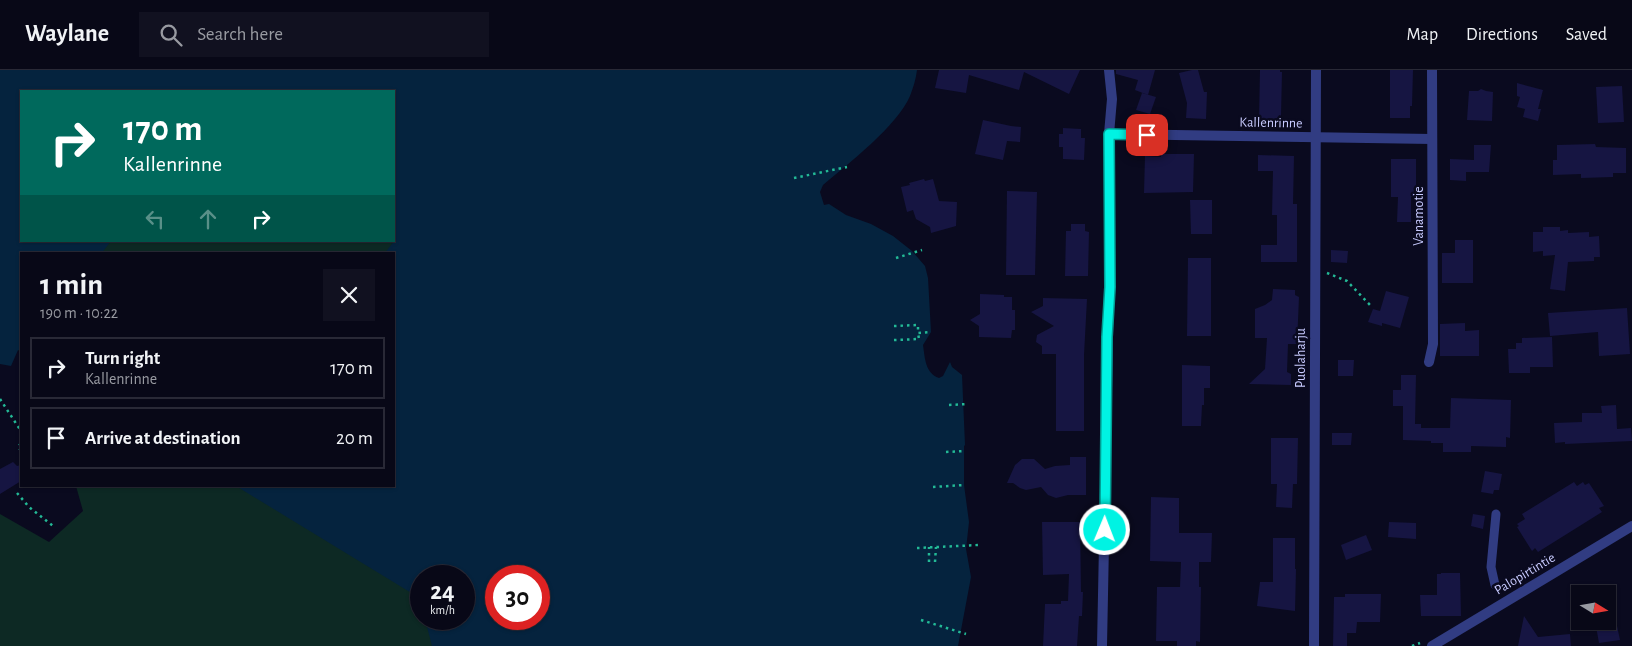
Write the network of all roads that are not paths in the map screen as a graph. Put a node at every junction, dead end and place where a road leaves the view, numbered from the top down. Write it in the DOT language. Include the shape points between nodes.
graph roads {
  1 [pos="1109,70"];
  2 [pos="1316,70"];
  3 [pos="1432,70"];
  4 [pos="1109,134"];
  5 [pos="1316,138"];
  6 [pos="1432,139"];
  7 [pos="1429,362"];
  8 [pos="1496,514"];
  9 [pos="1632,526"];
  10 [pos="1495,585"];
  11 [pos="1102,646"];
  12 [pos="1314,646"];
  13 [pos="1432,646"];
  1 -- 4 [label="street" via="1112,99"];
  2 -- 5 [label="street, Puolaharju"];
  3 -- 6 [label="street, Vanamotie"];
  4 -- 5 [label="street, Kallenrinne"];
  4 -- 11 [label="street" via="1110,287"];
  5 -- 6 [label="street, Kallenrinne"];
  5 -- 12 [label="street, Puolaharju"];
  6 -- 7 [label="street, Vanamotie" via="1433,344"];
  8 -- 10 [label="lane" via="1491,567"];
  9 -- 13 [label="street, Palopirtintie"];
}
